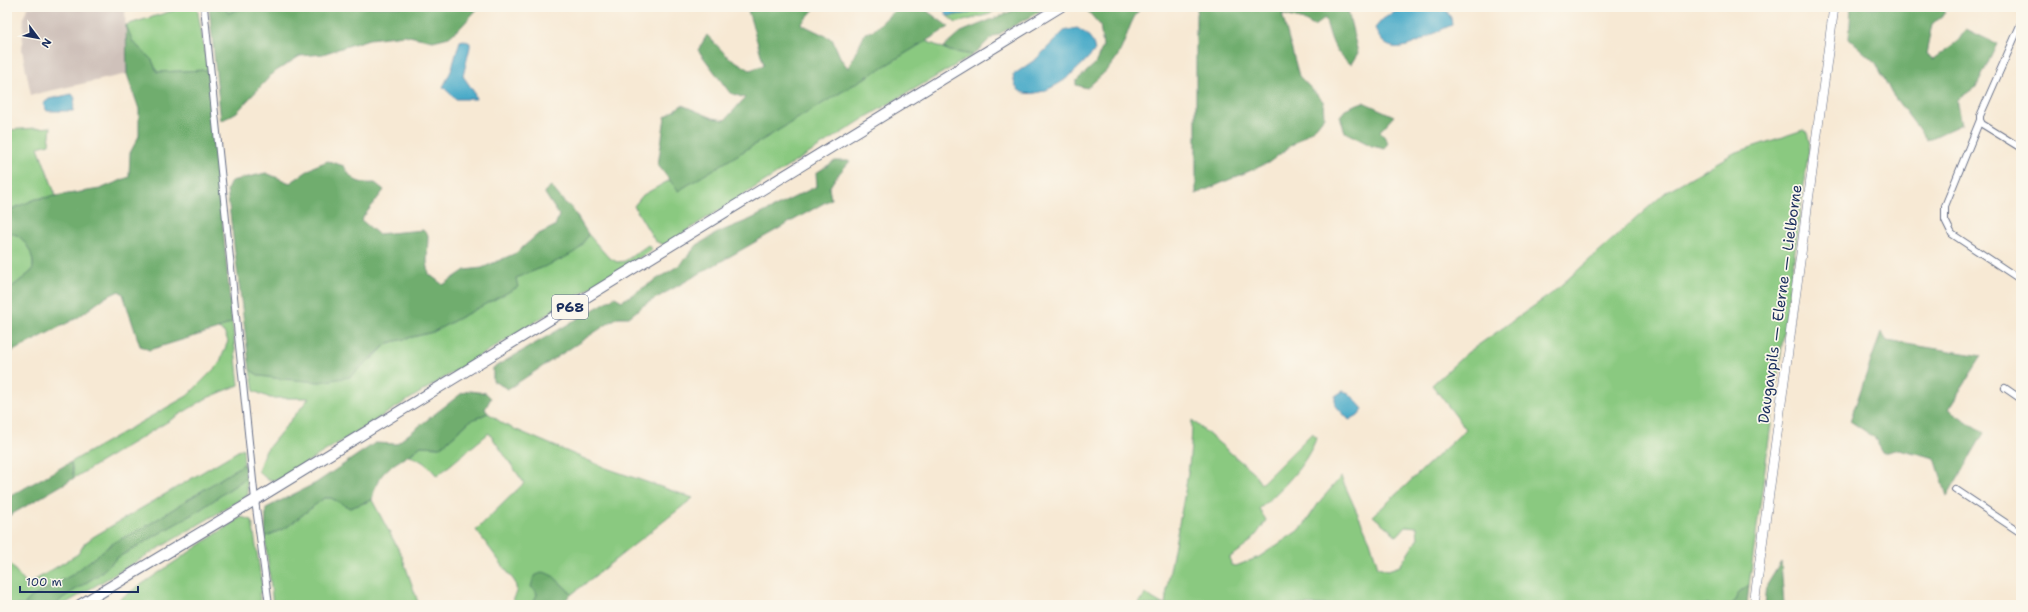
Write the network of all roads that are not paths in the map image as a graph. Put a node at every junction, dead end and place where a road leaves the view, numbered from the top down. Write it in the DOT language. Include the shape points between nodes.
graph roads {
  1 [pos="204,7"];
  2 [pos="1060,7"];
  3 [pos="1834,7"];
  4 [pos="2021,23"];
  5 [pos="1980,120"];
  6 [pos="2021,148"];
  7 [pos="2021,280"];
  8 [pos="2005,388"];
  9 [pos="2021,398"];
  10 [pos="1955,489"];
  11 [pos="255,500"];
  12 [pos="2021,533"];
  13 [pos="80,605"];
  14 [pos="269,605"];
  15 [pos="1754,605"];
  1 -- 11 [label="street"];
  2 -- 11 [label="main road, P68"];
  3 -- 15 [label="main road, Daugavpils — Elerne — Lielborne"];
  4 -- 5 [label="street"];
  5 -- 6 [label="street" via="1982,124"];
  5 -- 7 [label="street" via="1945,206 1945,220 1952,234"];
  8 -- 9 [label="street"];
  10 -- 12 [label="street"];
  11 -- 13 [label="main road, P68"];
  11 -- 14 [label="street"];
}
